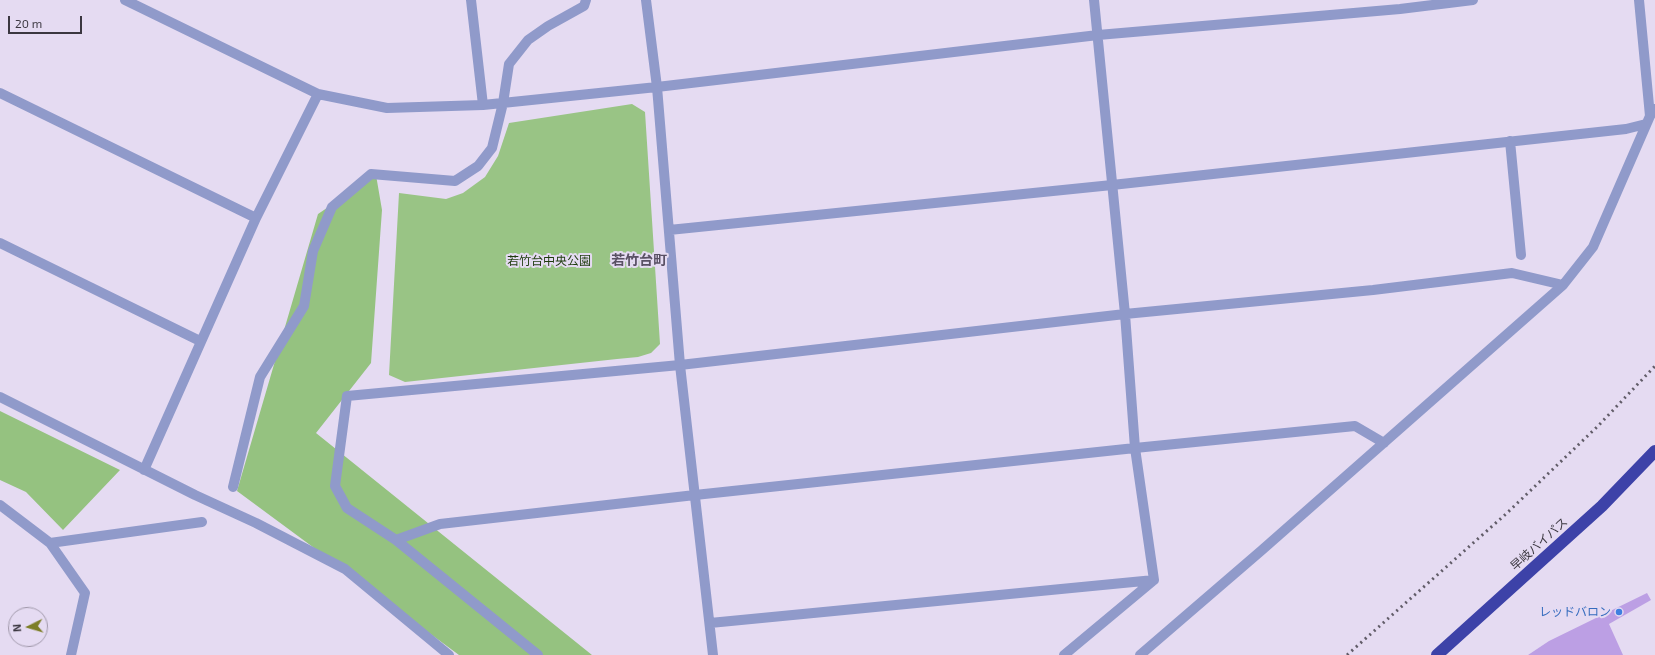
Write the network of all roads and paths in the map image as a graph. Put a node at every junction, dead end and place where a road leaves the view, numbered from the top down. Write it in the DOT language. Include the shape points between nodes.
graph roads {
  1 [pos="125,0"];
  2 [pos="471,0"];
  3 [pos="586,0"];
  4 [pos="646,0"];
  5 [pos="1094,0"];
  6 [pos="1472,0"];
  7 [pos="1639,0"];
  8 [pos="1098,35"];
  9 [pos="657,87"];
  10 [pos="0,93"];
  11 [pos="318,94"];
  12 [pos="503,103"];
  13 [pos="483,105"];
  14 [pos="1650,116"];
  15 [pos="1510,141"];
  16 [pos="1112,185"];
  17 [pos="256,218"];
  18 [pos="669,230"];
  19 [pos="0,243"];
  20 [pos="1521,255"];
  21 [pos="1563,285"];
  22 [pos="1125,314"];
  23 [pos="200,341"];
  24 [pos="680,365"];
  25 [pos="0,397"];
  26 [pos="1384,443"];
  27 [pos="1135,448"];
  28 [pos="1655,450"];
  29 [pos="144,470"];
  30 [pos="233,487"];
  31 [pos="695,495"];
  32 [pos="0,505"];
  33 [pos="202,522"];
  34 [pos="396,540"];
  35 [pos="50,543"];
  36 [pos="1154,580"];
  37 [pos="710,623"];
  38 [pos="72,655"];
  39 [pos="449,655"];
  40 [pos="538,655"];
  41 [pos="713,655"];
  42 [pos="1064,655"];
  43 [pos="1140,655"];
  44 [pos="1438,655"];
  1 -- 11 [label="street"];
  2 -- 13 [label="street"];
  3 -- 12 [label="street" via="584,6 528,40 509,64"];
  4 -- 9 [label="street"];
  5 -- 8 [label="street"];
  6 -- 8 [label="street" via="1400,9"];
  7 -- 14 [label="street"];
  8 -- 9 [label="street"];
  8 -- 16 [label="street"];
  9 -- 12 [label="street"];
  9 -- 18 [label="street"];
  10 -- 17 [label="street"];
  11 -- 13 [label="street" via="387,108"];
  11 -- 17 [label="street"];
  12 -- 13 [label="street"];
  12 -- 30 [label="street" via="492,148 478,166 455,181 371,174 332,207 313,251 304,306 260,376"];
  14 -- 15 [label="street" via="1626,129"];
  14 -- 21 [label="street" via="1593,247"];
  15 -- 16 [label="street"];
  15 -- 20 [label="street"];
  16 -- 18 [label="street"];
  16 -- 22 [label="street"];
  17 -- 23 [label="street"];
  18 -- 24 [label="street"];
  19 -- 23 [label="street"];
  21 -- 22 [label="street" via="1512,273 1373,290"];
  21 -- 26 [label="street"];
  22 -- 24 [label="street"];
  22 -- 27 [label="street"];
  23 -- 29 [label="street"];
  24 -- 31 [label="street"];
  24 -- 34 [label="street" via="347,396 335,486 347,508"];
  25 -- 29 [label="street"];
  26 -- 27 [label="street" via="1355,426"];
  26 -- 43 [label="street"];
  27 -- 31 [label="street"];
  27 -- 36 [label="street"];
  28 -- 44 [label="highway, 早岐バイパス" via="1602,506"];
  29 -- 39 [label="street" via="256,523 345,570"];
  31 -- 34 [label="street" via="440,524"];
  31 -- 37 [label="street"];
  32 -- 35 [label="street"];
  33 -- 35 [label="street"];
  34 -- 40 [label="street"];
  35 -- 38 [label="street" via="85,593"];
  36 -- 37 [label="street"];
  36 -- 42 [label="street"];
  37 -- 41 [label="street"];
}
